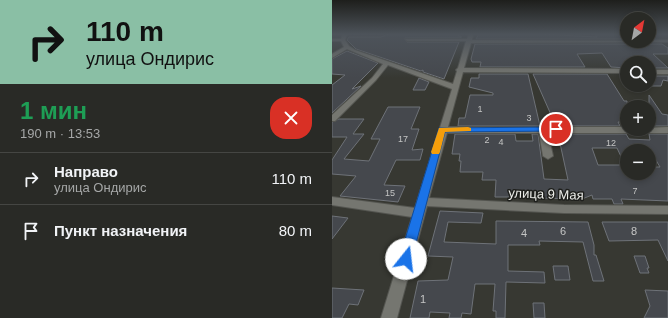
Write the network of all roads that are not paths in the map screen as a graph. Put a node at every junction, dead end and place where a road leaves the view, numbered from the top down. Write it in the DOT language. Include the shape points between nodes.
graph roads {
  1 [pos="344,49"];
  2 [pos="350,49"];
  3 [pos="466,49"];
  4 [pos="332,56"];
  5 [pos="386,64"];
  6 [pos="459,70"];
  7 [pos="620,71"];
  8 [pos="656,72"];
  9 [pos="668,72"];
  10 [pos="454,88"];
  11 [pos="332,119"];
  12 [pos="542,129"];
  13 [pos="442,130"];
  14 [pos="668,130"];
  15 [pos="548,156"];
  16 [pos="332,201"];
  17 [pos="420,208"];
  18 [pos="668,210"];
  19 [pos="389,318"];
  1 -- 4 [label="street"];
  2 -- 5 [label="street"];
  3 -- 6 [label="street"];
  5 -- 10 [label="street"];
  5 -- 11 [label="street" via="374,80"];
  6 -- 7 [label="street"];
  6 -- 10 [label="street"];
  8 -- 9 [label="street"];
  10 -- 13 [label="street"];
  12 -- 13 [label="street"];
  12 -- 14 [label="street"];
  12 -- 15 [label="street"];
  13 -- 17 [label="street"];
  16 -- 17 [label="street, улица 9 Мая"];
  17 -- 18 [label="street, улица 9 Мая"];
  17 -- 19 [label="street"];
}
